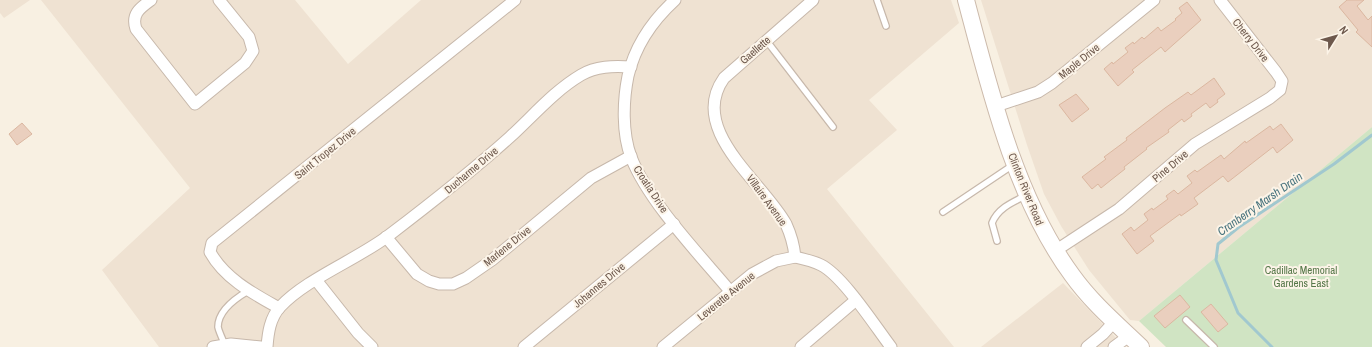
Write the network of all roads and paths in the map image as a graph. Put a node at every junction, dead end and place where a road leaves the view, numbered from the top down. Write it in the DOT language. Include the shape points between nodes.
graph roads {
  1 [pos="151,0"];
  2 [pos="219,0"];
  3 [pos="515,0"];
  4 [pos="675,0"];
  5 [pos="813,0"];
  6 [pos="877,0"];
  7 [pos="966,0"];
  8 [pos="1154,0"];
  9 [pos="1220,0"];
  10 [pos="503,4"];
  11 [pos="886,26"];
  12 [pos="766,40"];
  13 [pos="630,67"];
  14 [pos="1282,81"];
  15 [pos="996,106"];
  16 [pos="713,111"];
  17 [pos="834,127"];
  18 [pos="631,156"];
  19 [pos="1015,164"];
  20 [pos="1027,195"];
  21 [pos="943,212"];
  22 [pos="674,224"];
  23 [pos="386,237"];
  24 [pos="997,241"];
  25 [pos="1055,251"];
  26 [pos="795,257"];
  27 [pos="316,280"];
  28 [pos="248,291"];
  29 [pos="730,291"];
  30 [pos="856,300"];
  31 [pos="279,308"];
  32 [pos="1186,320"];
  33 [pos="1113,323"];
  34 [pos="1129,336"];
  35 [pos="225,345"];
  36 [pos="213,347"];
  37 [pos="262,347"];
  38 [pos="268,347"];
  39 [pos="372,347"];
  40 [pos="524,347"];
  41 [pos="663,347"];
  42 [pos="801,347"];
  43 [pos="891,347"];
  44 [pos="1088,347"];
  45 [pos="1114,347"];
  46 [pos="1141,347"];
  47 [pos="1214,347"];
  1 -- 2 [label="street" via="139,10 134,20 136,29 195,104 245,63 253,51 248,37"];
  3 -- 10 [label="street, Saint Tropez Drive"];
  4 -- 13 [label="street" via="648,31"];
  5 -- 12 [label="street, Gaellette"];
  6 -- 11 [label="lane"];
  7 -- 15 [label="street, Clinton River Road"];
  8 -- 15 [label="street, Maple Drive" via="1052,84 1038,92"];
  9 -- 14 [label="street, Cherry Drive"];
  10 -- 28 [label="street, Saint Tropez Drive" via="212,243 209,248 213,258"];
  12 -- 16 [label="street, Gaellette" via="724,78 715,93"];
  12 -- 17 [label="lane"];
  13 -- 18 [label="street, Croatia Drive" via="624,109"];
  13 -- 23 [label="street, Ducharme Drive" via="596,69 573,80 466,175"];
  14 -- 25 [label="street, Pine Drive" via="1280,90 1270,98 1195,144 1119,208"];
  15 -- 19 [label="street, Clinton River Road"];
  16 -- 26 [label="street, Villaire Avenue" via="720,135 730,151 786,225 794,246"];
  18 -- 22 [label="street, Croatia Drive" via="638,173"];
  18 -- 23 [label="street, Marlene Drive" via="591,178 492,260 453,284 434,283 416,274"];
  19 -- 20 [label="street, Clinton River Road"];
  19 -- 21 [label="lane"];
  20 -- 24 [label="lane" via="1004,207 995,216 992,223"];
  20 -- 25 [label="street, Clinton River Road"];
  22 -- 29 [label="street, Croatia Drive"];
  22 -- 40 [label="street, Johannes Drive"];
  23 -- 27 [label="street, Ducharme Drive"];
  25 -- 33 [label="street, Clinton River Road" via="1085,292"];
  26 -- 29 [label="street, Leverette Avenue" via="764,266"];
  26 -- 30 [label="street" via="812,261 830,271"];
  27 -- 31 [label="street, Ducharme Drive"];
  27 -- 39 [label="street"];
  28 -- 31 [label="street, Saint Tropez Drive"];
  28 -- 35 [label="lane" via="232,301 222,314 218,327"];
  29 -- 41 [label="street, Leverette Avenue"];
  30 -- 42 [label="street"];
  30 -- 43 [label="street"];
  31 -- 38 [label="street, Ducharme Drive" via="270,327"];
  32 -- 47 [label="lane"];
  33 -- 34 [label="street, Clinton River Road"];
  33 -- 44 [label="street"];
  34 -- 45 [label="street"];
  34 -- 46 [label="street, Clinton River Road"];
  35 -- 36 [label="street"];
  35 -- 37 [label="street"];
}
